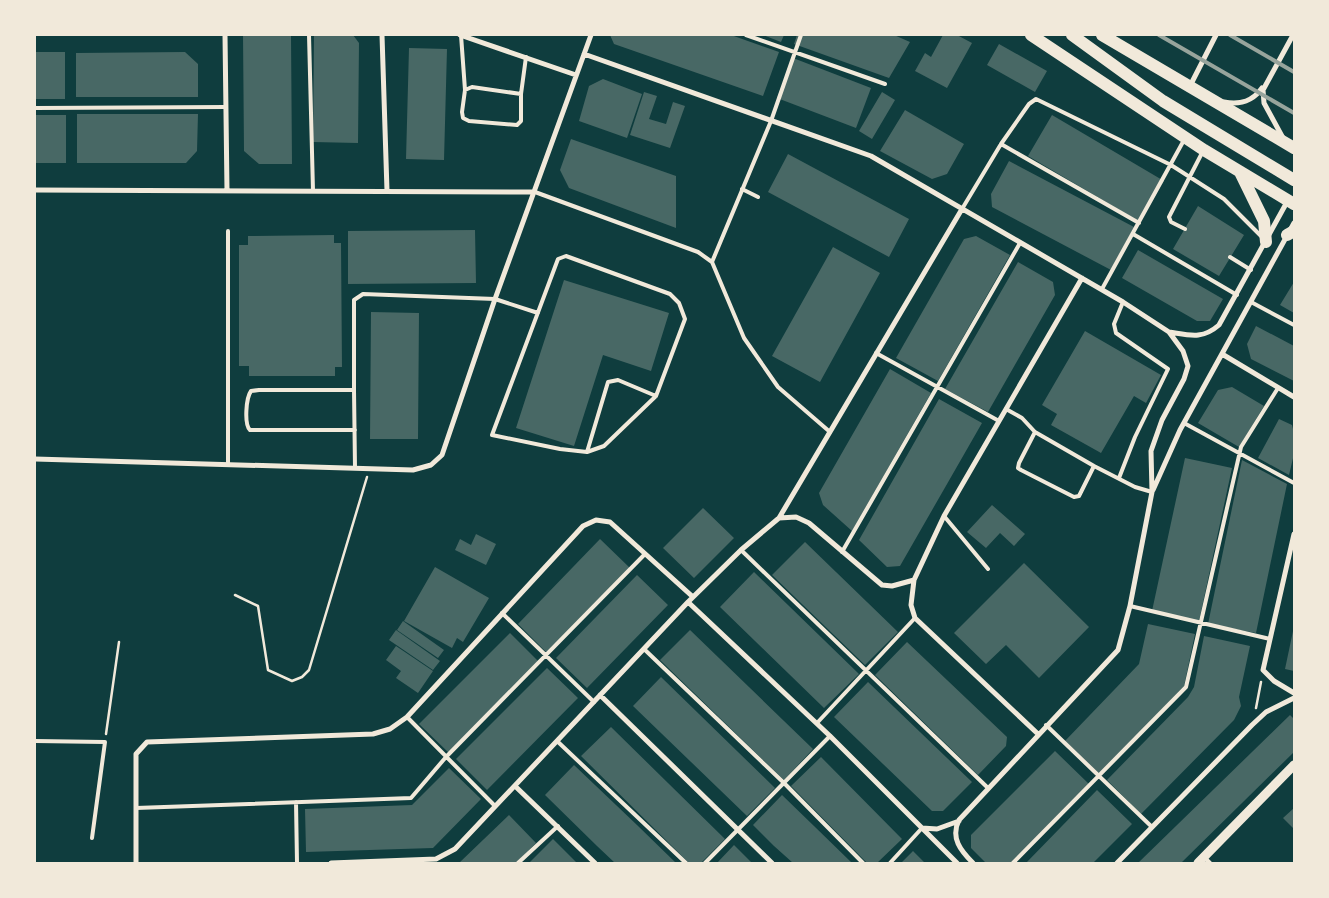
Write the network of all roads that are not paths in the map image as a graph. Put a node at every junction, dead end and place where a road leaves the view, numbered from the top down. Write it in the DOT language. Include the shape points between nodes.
graph roads {
  1 [pos="225,35"];
  2 [pos="309,35"];
  3 [pos="382,35"];
  4 [pos="461,35"];
  5 [pos="591,35"];
  6 [pos="746,35"];
  7 [pos="801,35"];
  8 [pos="1031,35"];
  9 [pos="1072,35"];
  10 [pos="1102,35"];
  11 [pos="1216,35"];
  12 [pos="1293,35"];
  13 [pos="795,52"];
  14 [pos="584,54"];
  15 [pos="526,57"];
  16 [pos="576,75"];
  17 [pos="1270,77"];
  18 [pos="885,84"];
  19 [pos="1189,87"];
  20 [pos="465,90"];
  21 [pos="521,94"];
  22 [pos="1210,98"];
  23 [pos="226,107"];
  24 [pos="35,108"];
  25 [pos="771,121"];
  26 [pos="1186,138"];
  27 [pos="1001,144"];
  28 [pos="1291,147"];
  29 [pos="1204,150"];
  30 [pos="1171,164"];
  31 [pos="1240,172"];
  32 [pos="1189,177"];
  33 [pos="1294,180"];
  34 [pos="742,189"];
  35 [pos="35,190"];
  36 [pos="227,191"];
  37 [pos="313,191"];
  38 [pos="387,191"];
  39 [pos="535,192"];
  40 [pos="758,197"];
  41 [pos="1292,200"];
  42 [pos="962,209"];
  43 [pos="1139,223"];
  44 [pos="1294,223"];
  45 [pos="1185,229"];
  46 [pos="228,232"];
  47 [pos="1133,234"];
  48 [pos="1292,235"];
  49 [pos="1266,242"];
  50 [pos="1020,243"];
  51 [pos="1230,257"];
  52 [pos="712,262"];
  53 [pos="1251,270"];
  54 [pos="1082,278"];
  55 [pos="1102,290"];
  56 [pos="1237,295"];
  57 [pos="495,299"];
  58 [pos="1123,302"];
  59 [pos="1251,302"];
  60 [pos="538,313"];
  61 [pos="1294,325"];
  62 [pos="1169,332"];
  63 [pos="876,353"];
  64 [pos="1222,354"];
  65 [pos="938,387"];
  66 [pos="1278,388"];
  67 [pos="354,390"];
  68 [pos="656,396"];
  69 [pos="1294,397"];
  70 [pos="1006,409"];
  71 [pos="999,421"];
  72 [pos="1184,423"];
  73 [pos="355,430"];
  74 [pos="830,432"];
  75 [pos="1034,432"];
  76 [pos="587,452"];
  77 [pos="1240,453"];
  78 [pos="35,459"];
  79 [pos="228,464"];
  80 [pos="1094,466"];
  81 [pos="355,468"];
  82 [pos="1119,478"];
  83 [pos="1294,482"];
  84 [pos="1152,492"];
  85 [pos="944,516"];
  86 [pos="779,518"];
  87 [pos="1294,534"];
  88 [pos="741,550"];
  89 [pos="842,552"];
  90 [pos="645,554"];
  91 [pos="988,568"];
  92 [pos="914,580"];
  93 [pos="693,597"];
  94 [pos="688,602"];
  95 [pos="1130,606"];
  96 [pos="502,614"];
  97 [pos="915,618"];
  98 [pos="1202,623"];
  99 [pos="1270,639"];
  100 [pos="644,649"];
  101 [pos="546,656"];
  102 [pos="867,670"];
  103 [pos="1294,694"];
  104 [pos="600,695"];
  105 [pos="1294,698"];
  106 [pos="594,702"];
  107 [pos="407,717"];
  108 [pos="817,724"];
  109 [pos="1046,725"];
  110 [pos="1038,734"];
  111 [pos="830,736"];
  112 [pos="35,741"];
  113 [pos="557,741"];
  114 [pos="446,757"];
  115 [pos="1294,765"];
  116 [pos="1099,776"];
  117 [pos="784,783"];
  118 [pos="515,786"];
  119 [pos="988,788"];
  120 [pos="296,802"];
  121 [pos="495,806"];
  122 [pos="136,808"];
  123 [pos="959,820"];
  124 [pos="558,826"];
  125 [pos="1152,827"];
  126 [pos="922,828"];
  127 [pos="738,830"];
  128 [pos="92,838"];
  129 [pos="1204,861"];
  130 [pos="411,862"];
  131 [pos="136,863"];
  132 [pos="297,863"];
  133 [pos="331,863"];
  134 [pos="518,863"];
  135 [pos="595,863"];
  136 [pos="686,863"];
  137 [pos="705,863"];
  138 [pos="772,863"];
  139 [pos="863,863"];
  140 [pos="890,863"];
  141 [pos="957,863"];
  142 [pos="973,863"];
  143 [pos="1014,863"];
  144 [pos="1117,863"];
  1 -- 23 [label="street"];
  2 -- 37 [label="lane"];
  3 -- 38 [label="street"];
  4 -- 15 [label="street"];
  4 -- 20 [label="lane"];
  5 -- 14 [label="street"];
  6 -- 13 [label="lane"];
  7 -- 13 [label="lane"];
  8 -- 26 [label="main road"];
  9 -- 33 [label="main road" via="1163,101"];
  10 -- 19 [label="main road"];
  11 -- 19 [label="street"];
  12 -- 17 [label="street"];
  13 -- 18 [label="lane"];
  13 -- 25 [label="lane"];
  14 -- 16 [label="street"];
  14 -- 25 [label="street"];
  15 -- 16 [label="street"];
  15 -- 21 [label="lane"];
  16 -- 39 [label="street"];
  17 -- 22 [label="street" via="1258,94 1244,102 1235,104"];
  17 -- 28 [label="street" via="1263,90 1264,103"];
  19 -- 22 [label="main road"];
  20 -- 21 [label="lane"];
  20 -- 21 [label="lane" via="463,118 512,126 521,120"];
  22 -- 28 [label="main road"];
  23 -- 24 [label="lane"];
  23 -- 36 [label="street"];
  25 -- 34 [label="lane"];
  25 -- 42 [label="street" via="871,156"];
  26 -- 29 [label="main road"];
  26 -- 30 [label="lane"];
  27 -- 30 [label="lane" via="1036,99"];
  27 -- 42 [label="lane"];
  27 -- 43 [label="lane"];
  29 -- 31 [label="main road"];
  29 -- 32 [label="lane"];
  30 -- 32 [label="lane"];
  30 -- 43 [label="lane"];
  31 -- 41 [label="main road"];
  31 -- 49 [label="main road" via="1264,221"];
  32 -- 45 [label="lane" via="1169,217"];
  32 -- 49 [label="lane" via="1224,199"];
  34 -- 40 [label="lane"];
  34 -- 52 [label="lane"];
  35 -- 36 [label="street"];
  36 -- 37 [label="street"];
  37 -- 38 [label="street"];
  38 -- 39 [label="street"];
  39 -- 52 [label="lane" via="698,252"];
  39 -- 57 [label="street"];
  41 -- 49 [label="street"];
  42 -- 50 [label="street"];
  42 -- 63 [label="street"];
  43 -- 47 [label="lane"];
  44 -- 48 [label="street"];
  46 -- 79 [label="lane"];
  47 -- 55 [label="lane"];
  47 -- 56 [label="lane"];
  48 -- 59 [label="street"];
  49 -- 53 [label="street"];
  50 -- 54 [label="street"];
  50 -- 65 [label="lane"];
  51 -- 53 [label="lane"];
  52 -- 74 [label="lane" via="744,338 778,387"];
  53 -- 56 [label="street"];
  54 -- 55 [label="street"];
  54 -- 70 [label="street"];
  55 -- 58 [label="street"];
  56 -- 62 [label="street" via="1219,325 1209,334"];
  57 -- 60 [label="lane"];
  57 -- 67 [label="lane" via="357,296 354,300"];
  57 -- 81 [label="street" via="442,456 431,465 413,470"];
  58 -- 62 [label="street"];
  58 -- 82 [label="lane" via="1114,324 1116,333 1168,369"];
  59 -- 61 [label="lane"];
  59 -- 64 [label="street"];
  60 -- 68 [label="lane" via="558,259 566,256 670,294 679,303 684,319"];
  60 -- 76 [label="lane" via="492,435"];
  62 -- 84 [label="street" via="1183,351 1188,366 1162,420 1152,450"];
  63 -- 65 [label="lane"];
  63 -- 74 [label="street"];
  64 -- 66 [label="street"];
  64 -- 72 [label="street"];
  65 -- 71 [label="lane"];
  65 -- 89 [label="lane"];
  66 -- 69 [label="street"];
  66 -- 77 [label="lane"];
  67 -- 73 [label="lane"];
  67 -- 73 [label="lane" via="251,391 248,395 247,426 250,430"];
  68 -- 76 [label="lane" via="604,446"];
  68 -- 76 [label="lane" via="618,380 608,382"];
  70 -- 71 [label="street"];
  70 -- 75 [label="lane" via="1022,418"];
  71 -- 85 [label="street"];
  72 -- 77 [label="lane"];
  72 -- 84 [label="street"];
  73 -- 81 [label="lane"];
  74 -- 86 [label="street"];
  75 -- 80 [label="lane"];
  75 -- 80 [label="lane" via="1019,463 1021,470 1074,497 1079,496"];
  77 -- 83 [label="lane"];
  77 -- 98 [label="lane"];
  78 -- 79 [label="street"];
  79 -- 81 [label="street"];
  80 -- 82 [label="lane"];
  82 -- 84 [label="lane"];
  84 -- 95 [label="street"];
  85 -- 91 [label="lane"];
  85 -- 92 [label="street"];
  86 -- 88 [label="street"];
  86 -- 89 [label="street" via="796,518 809,523"];
  87 -- 99 [label="street"];
  88 -- 93 [label="street"];
  88 -- 102 [label="lane"];
  89 -- 92 [label="street" via="882,585 892,586"];
  90 -- 93 [label="street"];
  90 -- 96 [label="street" via="610,522 596,520 583,526"];
  90 -- 101 [label="lane"];
  92 -- 97 [label="street" via="911,605"];
  93 -- 94 [label="street"];
  94 -- 100 [label="street"];
  94 -- 108 [label="street"];
  95 -- 98 [label="lane"];
  95 -- 109 [label="street" via="1118,650"];
  96 -- 101 [label="lane"];
  96 -- 107 [label="street"];
  97 -- 102 [label="lane"];
  97 -- 110 [label="street"];
  98 -- 99 [label="lane"];
  98 -- 116 [label="lane" via="1186,687"];
  99 -- 103 [label="street" via="1264,670"];
  100 -- 104 [label="street"];
  100 -- 117 [label="lane"];
  101 -- 106 [label="lane"];
  101 -- 114 [label="lane"];
  102 -- 108 [label="lane"];
  102 -- 119 [label="lane"];
  104 -- 106 [label="street"];
  104 -- 127 [label="street"];
  105 -- 125 [label="street" via="1266,712"];
  106 -- 113 [label="street"];
  107 -- 114 [label="lane"];
  107 -- 122 [label="street" via="390,729 373,734 146,742 136,754"];
  108 -- 111 [label="street"];
  109 -- 110 [label="street"];
  109 -- 116 [label="lane"];
  110 -- 119 [label="street"];
  111 -- 117 [label="lane"];
  111 -- 126 [label="street"];
  112 -- 128 [label="lane" via="105,742"];
  113 -- 118 [label="street"];
  113 -- 136 [label="lane"];
  114 -- 120 [label="lane" via="411,798"];
  114 -- 121 [label="lane"];
  115 -- 129 [label="street"];
  116 -- 125 [label="lane"];
  116 -- 143 [label="lane"];
  117 -- 127 [label="lane"];
  117 -- 139 [label="lane"];
  118 -- 121 [label="street"];
  118 -- 124 [label="street"];
  119 -- 123 [label="street"];
  120 -- 122 [label="lane"];
  120 -- 132 [label="lane"];
  121 -- 130 [label="street" via="455,849 436,859"];
  122 -- 131 [label="street"];
  123 -- 126 [label="street" via="937,829"];
  123 -- 142 [label="street" via="957,840"];
  124 -- 134 [label="lane"];
  124 -- 135 [label="street"];
  125 -- 144 [label="street"];
  126 -- 140 [label="lane"];
  126 -- 141 [label="street"];
  127 -- 137 [label="lane"];
  127 -- 138 [label="street"];
  130 -- 133 [label="street"];
}
